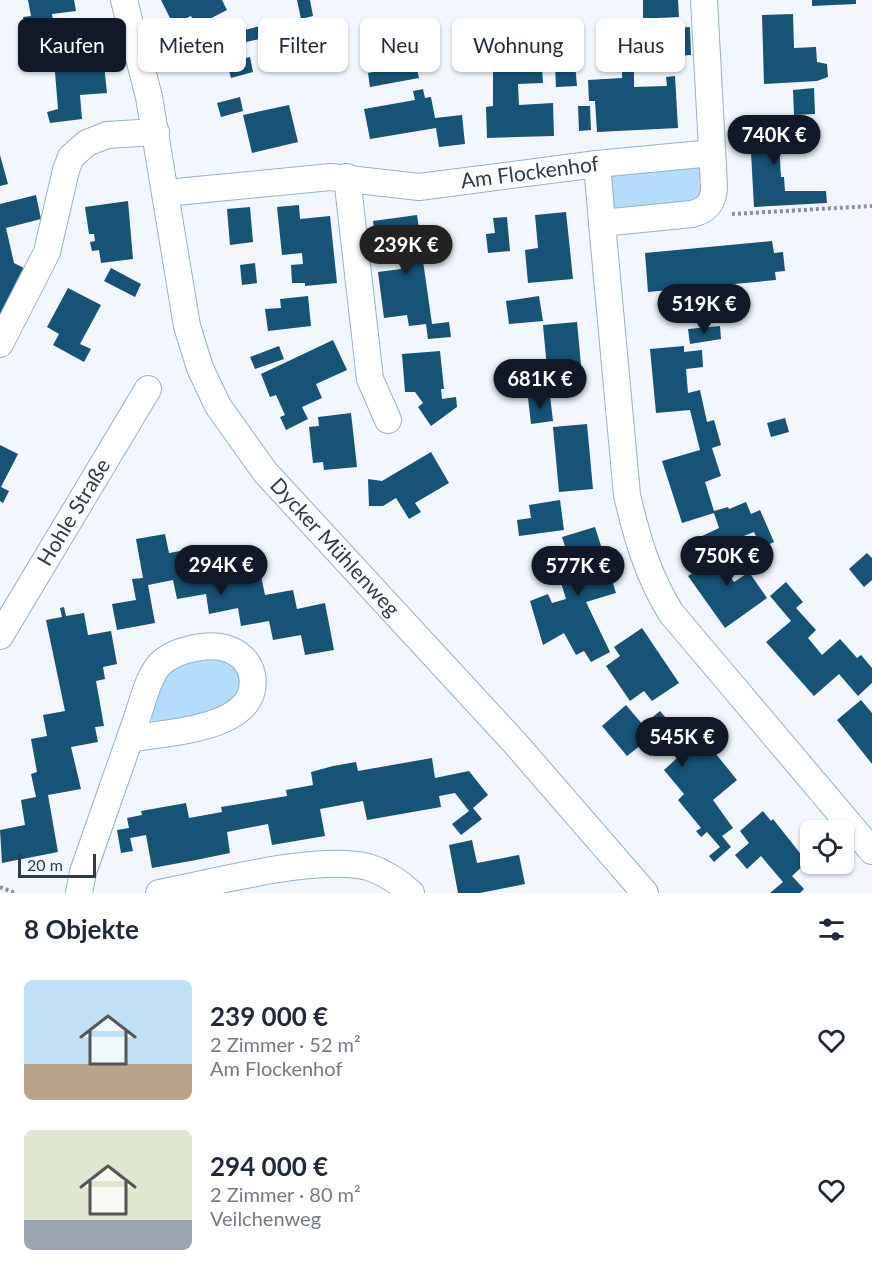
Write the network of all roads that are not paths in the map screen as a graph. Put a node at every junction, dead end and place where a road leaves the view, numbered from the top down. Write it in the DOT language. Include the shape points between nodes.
graph roads {
  1 [pos="124,0"];
  2 [pos="704,0"];
  3 [pos="156,132"];
  4 [pos="712,153"];
  5 [pos="597,164"];
  6 [pos="347,177"];
  7 [pos="166,193"];
  8 [pos="602,223"];
  9 [pos="189,335"];
  10 [pos="0,344"];
  11 [pos="173,356"];
  12 [pos="148,389"];
  13 [pos="388,420"];
  14 [pos="0,636"];
  15 [pos="130,739"];
  16 [pos="872,851"];
  17 [pos="79,893"];
  18 [pos="159,893"];
  19 [pos="411,893"];
  20 [pos="645,893"];
  1 -- 3 [label="street, Dycker Mühlenweg"];
  2 -- 4 [label="street"];
  3 -- 7 [label="street, Dycker Mühlenweg"];
  3 -- 10 [label="street" via="107,135 87,143 71,157 47,252"];
  4 -- 5 [label="street, Am Flockenhof"];
  4 -- 8 [label="street" via="714,193 708,207 692,214"];
  5 -- 6 [label="street, Am Flockenhof" via="419,187"];
  5 -- 8 [label="street"];
  6 -- 7 [label="street, Am Flockenhof"];
  6 -- 13 [label="street" via="370,379"];
  7 -- 9 [label="street, Dycker Mühlenweg"];
  8 -- 16 [label="street" via="627,495 651,576 683,629"];
  9 -- 11 [label="street"];
  9 -- 20 [label="street, Dycker Mühlenweg" via="209,390 256,461 515,743"];
  12 -- 14 [label="street, Hohle Straße"];
  15 -- 15 [label="street" via="150,682 161,663 184,652 217,646 236,652 248,665 252,682 249,701 232,717"];
  15 -- 17 [label="street"];
  18 -- 19 [label="street" via="338,863 377,870"];
}
